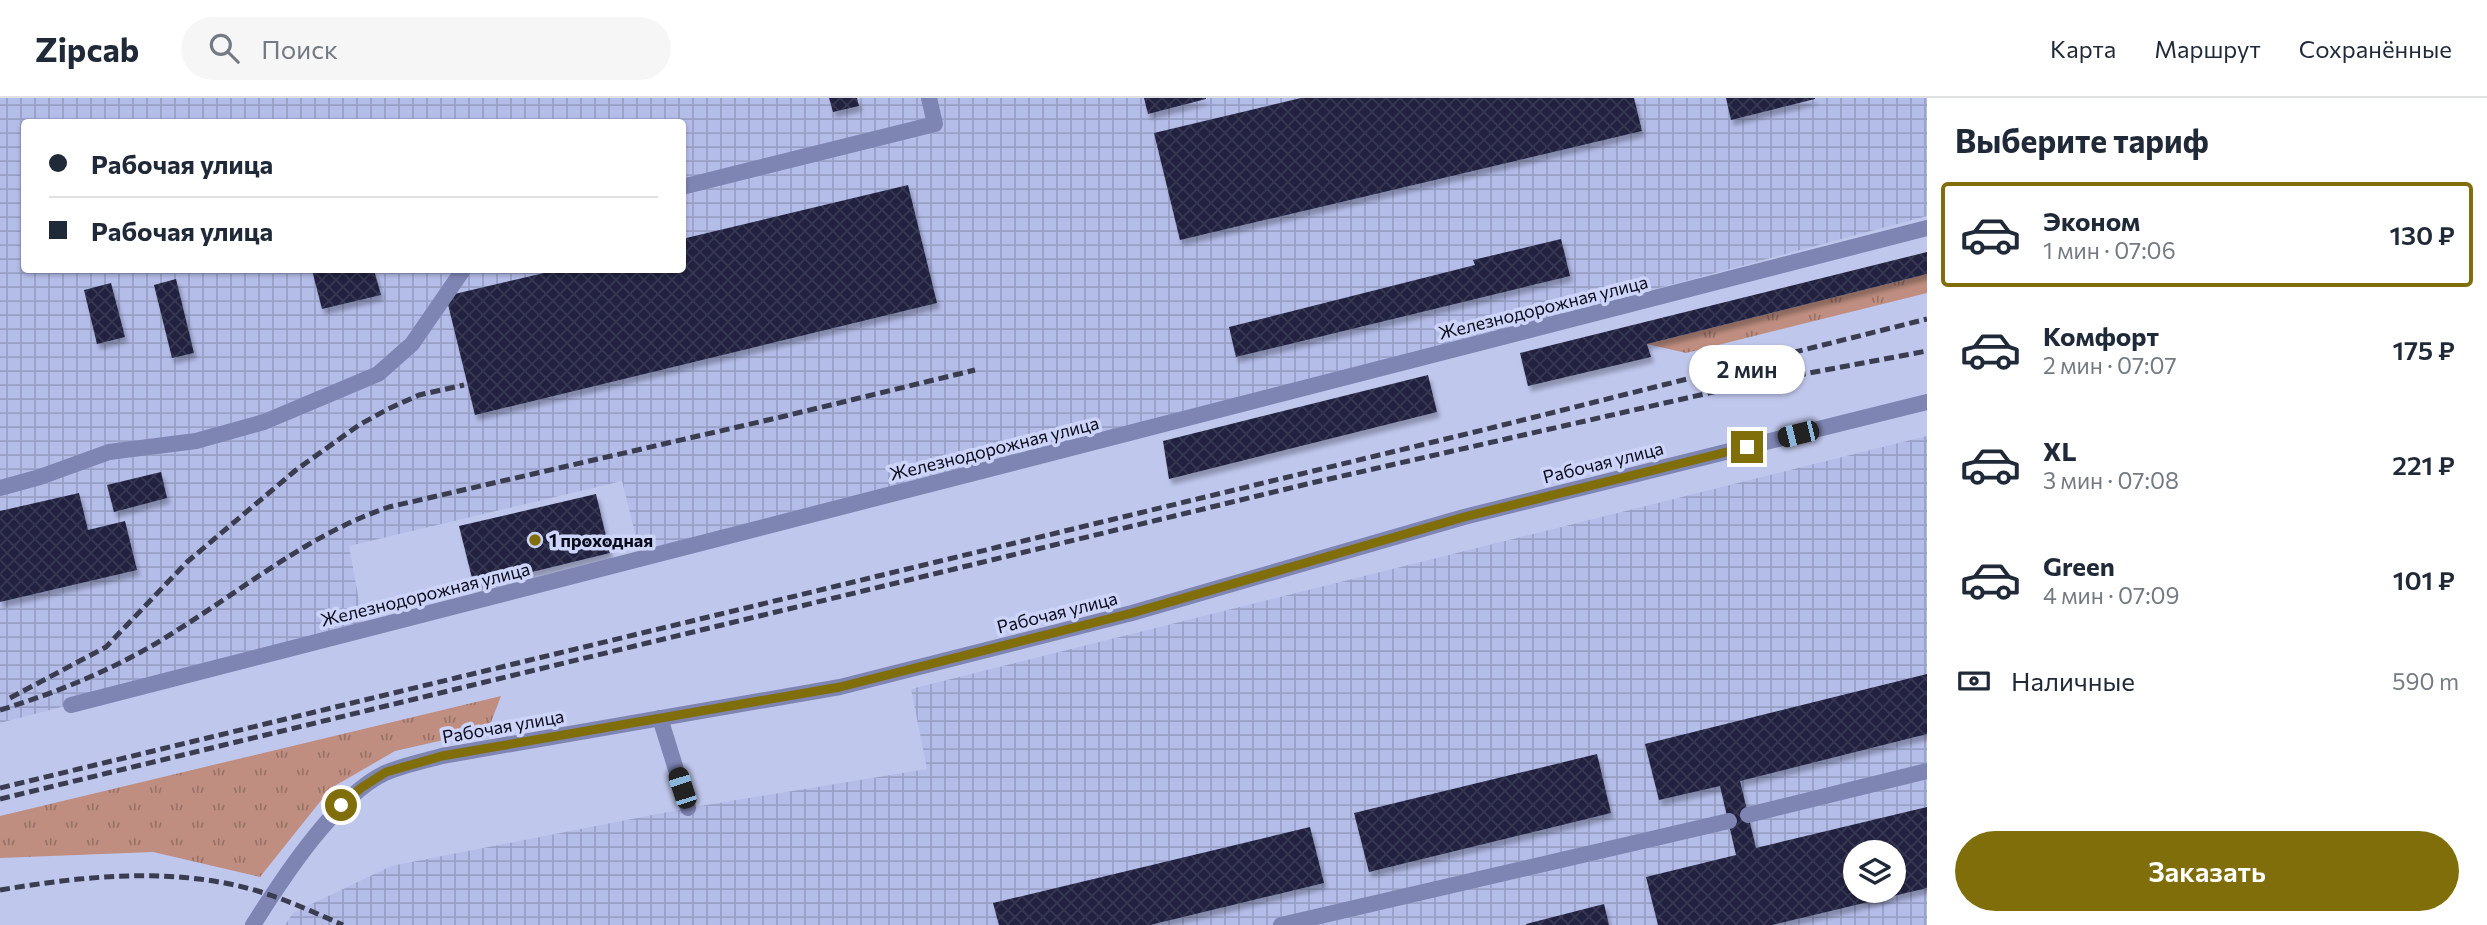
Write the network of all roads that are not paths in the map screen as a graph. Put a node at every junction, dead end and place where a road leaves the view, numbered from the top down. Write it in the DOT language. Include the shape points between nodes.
graph roads {
  1 [pos="929,98"];
  2 [pos="686,186"];
  3 [pos="1927,228"];
  4 [pos="461,273"];
  5 [pos="1927,402"];
  6 [pos="0,488"];
  7 [pos="71,705"];
  8 [pos="660,718"];
  9 [pos="1927,771"];
  10 [pos="688,808"];
  11 [pos="1748,815"];
  12 [pos="1729,821"];
  13 [pos="253,925"];
  14 [pos="1281,925"];
  1 -- 2 [label="street" via="935,124"];
  3 -- 7 [label="street, Железнодорожная улица"];
  4 -- 6 [label="street" via="411,344 378,374 264,422 196,441 109,452"];
  5 -- 8 [label="street, Рабочая улица" via="1464,517 1132,613 840,687"];
  8 -- 10 [label="street"];
  8 -- 13 [label="street, Рабочая улица" via="442,756 386,772 341,805"];
  9 -- 11 [label="street"];
  12 -- 14 [label="street"];
}
